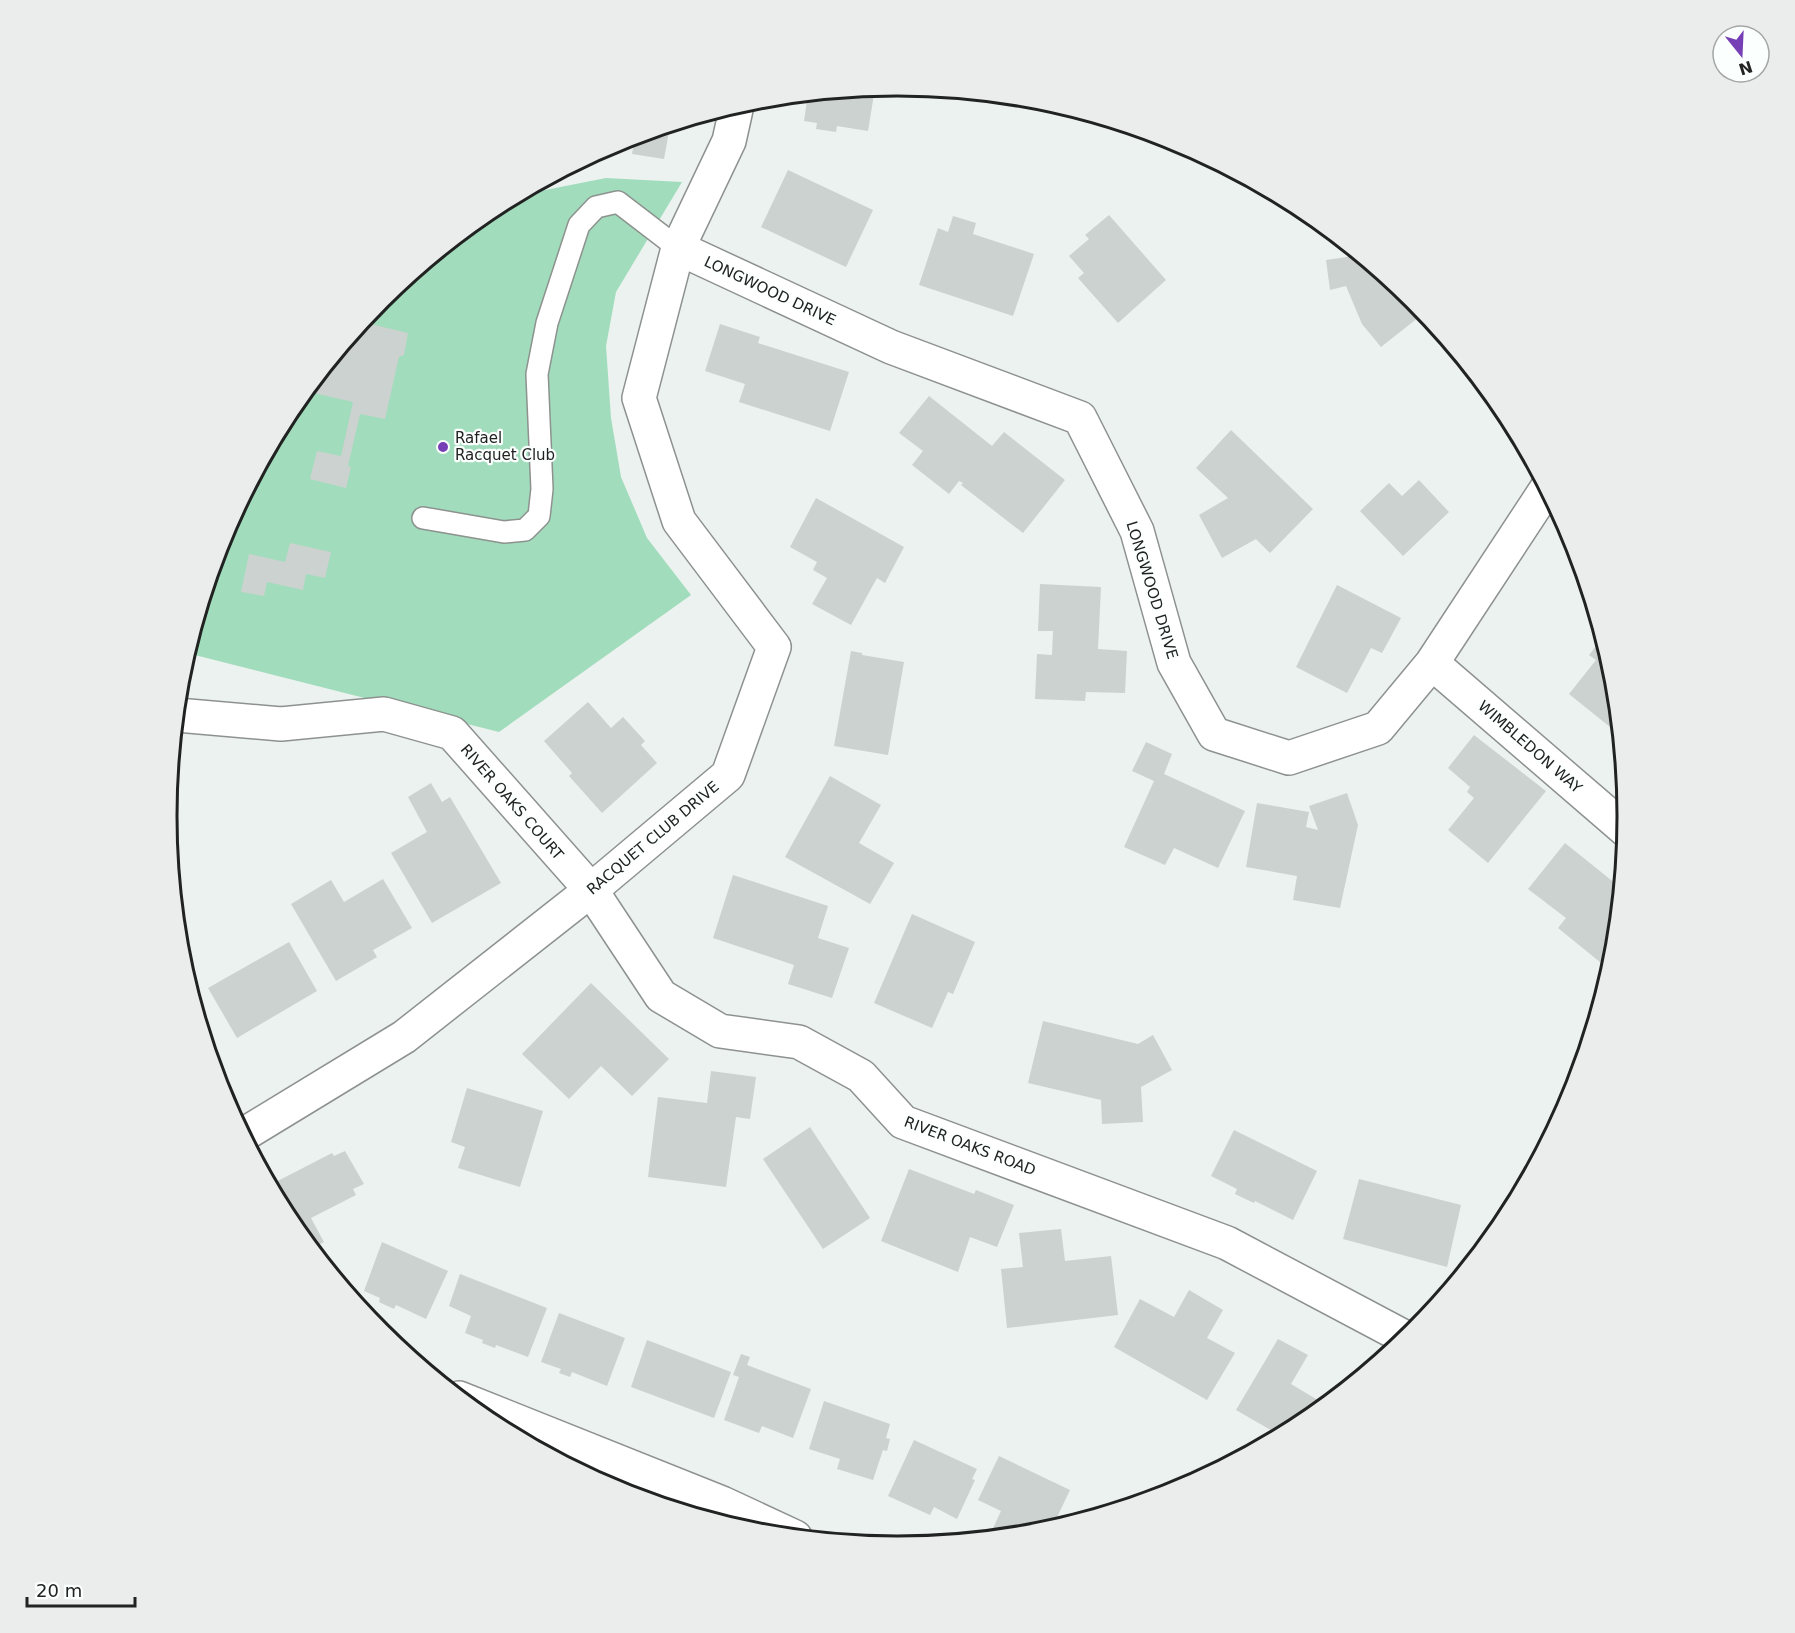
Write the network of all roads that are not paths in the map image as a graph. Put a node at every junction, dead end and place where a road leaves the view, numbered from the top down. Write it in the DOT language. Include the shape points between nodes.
graph roads {
  1 [pos="735,115"];
  2 [pos="678,248"];
  3 [pos="1542,495"];
  4 [pos="423,518"];
  5 [pos="1432,663"];
  6 [pos="184,716"];
  7 [pos="1618,823"];
  8 [pos="591,890"];
  9 [pos="249,1131"];
  10 [pos="1399,1334"];
  11 [pos="493,1413"];
  12 [pos="719,1512"];
  13 [pos="740,1519"];
  1 -- 2 [label="street, RACQUET CLUB DRIVE" via="729,141"];
  2 -- 4 [label="lane" via="618,202 596,207 579,225 547,323 537,374 540,516 525,530 504,532"];
  2 -- 5 [label="street, LONGWOOD DRIVE" via="891,347 1080,418 1137,531 1174,663 1214,734 1289,758 1378,729"];
  2 -- 8 [label="street, RACQUET CLUB DRIVE" via="639,398 679,521 774,647 728,775"];
  3 -- 5 [label="street, LONGWOOD DRIVE"];
  5 -- 7 [label="street, WIMBLEDON WAY"];
  6 -- 8 [label="street, RIVER OAKS COURT" via="281,724 384,714 452,733"];
  8 -- 9 [label="street, RACQUET CLUB DRIVE" via="404,1037"];
  8 -- 10 [label="street, RIVER OAKS ROAD" via="662,996 720,1031 799,1041 861,1076 903,1122 1227,1243"];
  11 -- 12 [label="street"];
  12 -- 13 [label="street"];
}
